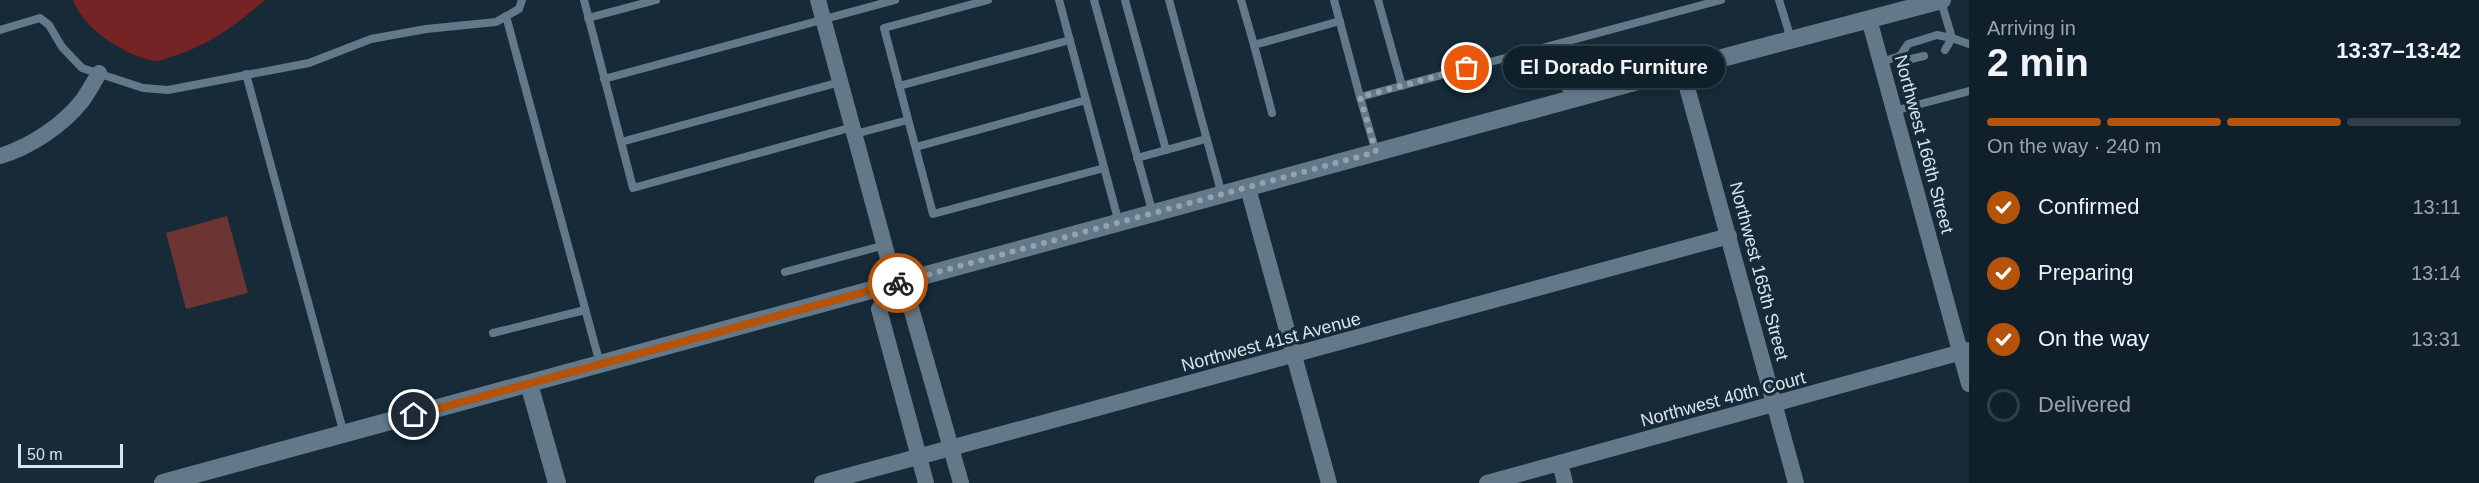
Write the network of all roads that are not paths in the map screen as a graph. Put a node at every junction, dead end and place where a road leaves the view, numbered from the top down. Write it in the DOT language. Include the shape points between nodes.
graph roads {
  1 [pos="522,0"];
  2 [pos="584,0"];
  3 [pos="656,0"];
  4 [pos="818,0"];
  5 [pos="896,0"];
  6 [pos="988,0"];
  7 [pos="1059,0"];
  8 [pos="1094,0"];
  9 [pos="1125,0"];
  10 [pos="1168,0"];
  11 [pos="1241,0"];
  12 [pos="1334,0"];
  13 [pos="1378,0"];
  14 [pos="1721,0"];
  15 [pos="1779,0"];
  16 [pos="1941,0"];
  17 [pos="961,4"];
  18 [pos="506,16"];
  19 [pos="588,18"];
  20 [pos="823,19"];
  21 [pos="1869,19"];
  22 [pos="1340,21"];
  23 [pos="0,30"];
  24 [pos="1952,38"];
  25 [pos="1791,39"];
  26 [pos="1070,40"];
  27 [pos="1969,44"];
  28 [pos="1254,45"];
  29 [pos="1555,45"];
  30 [pos="1945,50"];
  31 [pos="1900,56"];
  32 [pos="1924,56"];
  33 [pos="1881,62"];
  34 [pos="1682,69"];
  35 [pos="99,73"];
  36 [pos="246,74"];
  37 [pos="604,79"];
  38 [pos="840,82"];
  39 [pos="899,86"];
  40 [pos="1402,86"];
  41 [pos="1969,91"];
  42 [pos="1360,97"];
  43 [pos="1086,100"];
  44 [pos="1569,100"];
  45 [pos="1894,111"];
  46 [pos="1272,113"];
  47 [pos="908,120"];
  48 [pos="854,130"];
  49 [pos="1206,139"];
  50 [pos="621,141"];
  51 [pos="916,147"];
  52 [pos="1167,150"];
  53 [pos="1376,152"];
  54 [pos="0,156"];
  55 [pos="1137,158"];
  56 [pos="1104,168"];
  57 [pos="1248,188"];
  58 [pos="1222,195"];
  59 [pos="1153,214"];
  60 [pos="1119,223"];
  61 [pos="1729,236"];
  62 [pos="885,245"];
  63 [pos="785,272"];
  64 [pos="895,284"];
  65 [pos="585,310"];
  66 [pos="493,333"];
  67 [pos="1965,351"];
  68 [pos="1294,356"];
  69 [pos="600,364"];
  70 [pos="529,384"];
  71 [pos="1969,384"];
  72 [pos="1775,405"];
  73 [pos="345,434"];
  74 [pos="950,448"];
  75 [pos="919,457"];
  76 [pos="1560,464"];
  77 [pos="164,483"];
  78 [pos="557,483"];
  79 [pos="822,483"];
  80 [pos="926,483"];
  81 [pos="961,483"];
  82 [pos="1329,483"];
  83 [pos="1487,483"];
  84 [pos="1565,483"];
  85 [pos="1796,483"];
  1 -- 18 [label="lane" via="519,9"];
  2 -- 19 [label="lane"];
  3 -- 19 [label="lane"];
  4 -- 20 [label="street"];
  5 -- 20 [label="lane"];
  6 -- 17 [label="lane"];
  7 -- 26 [label="lane"];
  8 -- 55 [label="lane"];
  9 -- 52 [label="lane"];
  10 -- 49 [label="lane"];
  11 -- 28 [label="lane"];
  12 -- 22 [label="lane"];
  13 -- 40 [label="lane"];
  14 -- 29 [label="lane"];
  15 -- 25 [label="lane"];
  16 -- 21 [label="street"];
  16 -- 24 [label="lane"];
  17 -- 39 [label="lane" via="884,28"];
  18 -- 36 [label="lane" via="496,22 370,39 309,63"];
  18 -- 65 [label="lane"];
  19 -- 37 [label="lane"];
  20 -- 37 [label="lane"];
  20 -- 38 [label="street"];
  21 -- 25 [label="street"];
  21 -- 33 [label="street, Northwest 166th Street"];
  22 -- 28 [label="lane"];
  22 -- 42 [label="lane"];
  23 -- 35 [label="lane" via="40,18 82,68"];
  24 -- 27 [label="lane"];
  24 -- 30 [label="lane"];
  24 -- 31 [label="lane" via="1937,35 1908,44"];
  25 -- 34 [label="street"];
  26 -- 39 [label="lane"];
  26 -- 43 [label="lane"];
  28 -- 46 [label="lane"];
  29 -- 40 [label="lane"];
  29 -- 44 [label="lane"];
  31 -- 32 [label="lane"];
  31 -- 33 [label="lane"];
  33 -- 45 [label="street, Northwest 166th Street"];
  34 -- 44 [label="street"];
  34 -- 61 [label="street, Northwest 165th Street"];
  35 -- 36 [label="lane" via="143,88 168,90"];
  35 -- 54 [label="street" via="81,102 45,134"];
  36 -- 73 [label="lane"];
  37 -- 50 [label="lane"];
  38 -- 48 [label="street"];
  38 -- 50 [label="lane"];
  39 -- 47 [label="lane"];
  40 -- 42 [label="lane"];
  41 -- 45 [label="lane"];
  42 -- 53 [label="lane"];
  43 -- 51 [label="lane"];
  43 -- 56 [label="lane"];
  44 -- 53 [label="street"];
  45 -- 67 [label="street, Northwest 166th Street"];
  47 -- 48 [label="lane"];
  47 -- 51 [label="lane"];
  48 -- 50 [label="lane" via="633,188"];
  48 -- 62 [label="street"];
  49 -- 52 [label="lane"];
  49 -- 58 [label="lane"];
  51 -- 56 [label="lane" via="933,214"];
  52 -- 55 [label="lane"];
  53 -- 57 [label="street"];
  55 -- 59 [label="lane"];
  56 -- 60 [label="lane"];
  57 -- 58 [label="street"];
  57 -- 68 [label="street"];
  58 -- 59 [label="street"];
  59 -- 60 [label="street"];
  60 -- 64 [label="street"];
  61 -- 68 [label="street, Northwest 41st Avenue"];
  61 -- 72 [label="street, Northwest 165th Street"];
  62 -- 63 [label="lane"];
  62 -- 64 [label="street"];
  64 -- 69 [label="street"];
  64 -- 74 [label="street" via="909,301"];
  64 -- 75 [label="street" via="879,309"];
  65 -- 66 [label="lane"];
  65 -- 69 [label="lane"];
  67 -- 71 [label="street, Northwest 166th Street"];
  67 -- 72 [label="street, Northwest 40th Court"];
  68 -- 74 [label="street, Northwest 41st Avenue"];
  68 -- 82 [label="street"];
  69 -- 70 [label="street"];
  70 -- 73 [label="street"];
  70 -- 78 [label="street"];
  72 -- 76 [label="street, Northwest 40th Court"];
  72 -- 85 [label="street, Northwest 165th Street"];
  73 -- 77 [label="street"];
  74 -- 75 [label="street, Northwest 41st Avenue"];
  74 -- 81 [label="street"];
  75 -- 79 [label="street, Northwest 41st Avenue"];
  75 -- 80 [label="street"];
  76 -- 83 [label="street, Northwest 40th Court"];
  76 -- 84 [label="street"];
}
